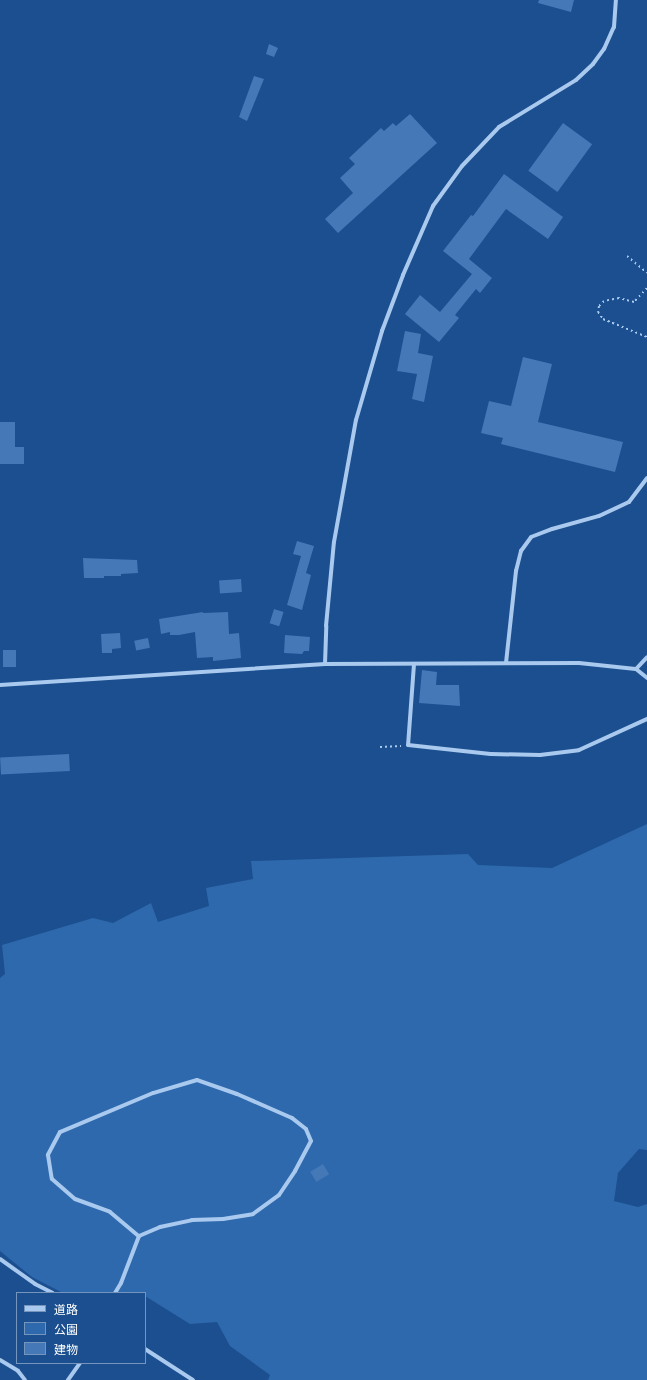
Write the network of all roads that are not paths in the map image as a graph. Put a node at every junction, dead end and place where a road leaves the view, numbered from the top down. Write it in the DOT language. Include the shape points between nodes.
graph roads {
  1 [pos="616,0"];
  2 [pos="647,478"];
  3 [pos="647,657"];
  4 [pos="506,663"];
  5 [pos="325,664"];
  6 [pos="414,664"];
  7 [pos="636,669"];
  8 [pos="647,678"];
  9 [pos="0,684"];
  10 [pos="647,719"];
  11 [pos="139,1236"];
  12 [pos="0,1259"];
  13 [pos="51,1292"];
  14 [pos="116,1292"];
  15 [pos="146,1350"];
  16 [pos="0,1360"];
  17 [pos="79,1364"];
  18 [pos="25,1380"];
  19 [pos="68,1380"];
  20 [pos="193,1380"];
  1 -- 5 [label="street" via="614,26 594,64 576,80 499,127 462,166 433,206 382,331 356,420 334,542"];
  2 -- 4 [label="street" via="629,502 599,516 532,537 521,551 516,570"];
  3 -- 7 [label="street"];
  4 -- 6 [label="street"];
  4 -- 7 [label="street" via="579,663"];
  5 -- 6 [label="street"];
  5 -- 9 [label="street"];
  6 -- 10 [label="street" via="408,745 491,754 540,755 579,750"];
  7 -- 8 [label="street"];
  11 -- 11 [label="street" via="110,1212 75,1198 52,1179 48,1155 60,1132 153,1093 197,1080 292,1118 306,1129 311,1141 295,1171 279,1195 253,1214 223,1219 192,1220 160,1227"];
  11 -- 14 [label="street"];
  12 -- 13 [label="street"];
  15 -- 20 [label="street"];
  16 -- 18 [label="street" via="18,1371"];
  17 -- 19 [label="street"];
}
